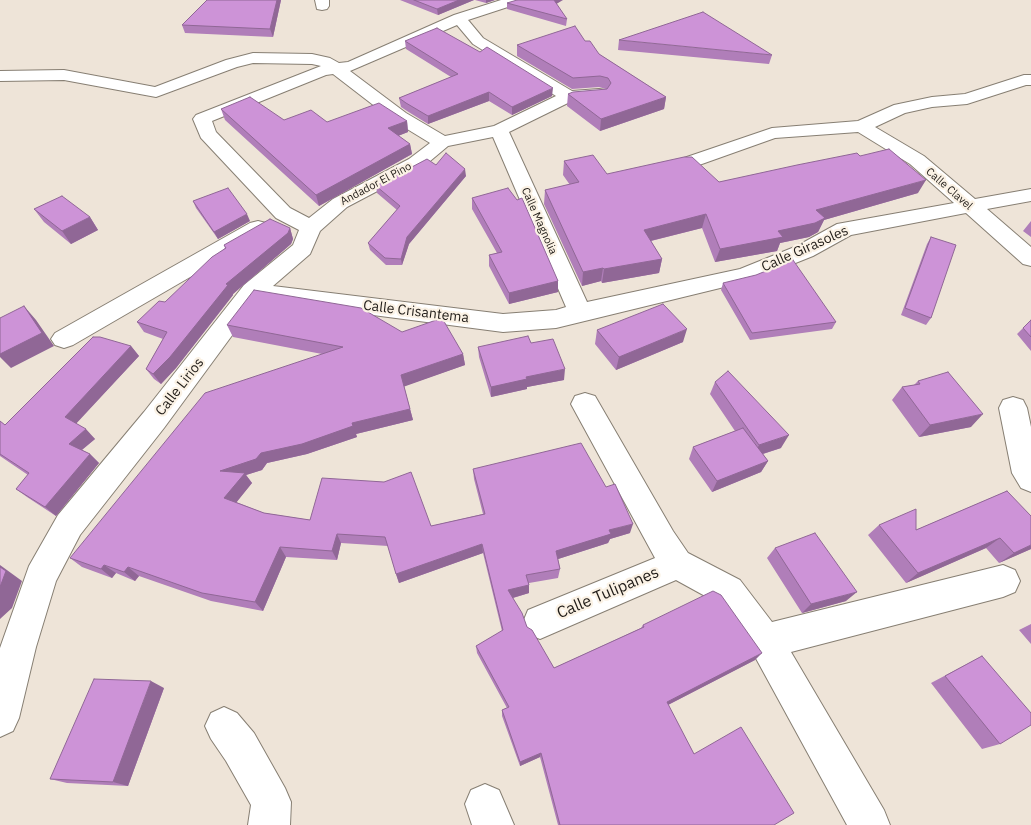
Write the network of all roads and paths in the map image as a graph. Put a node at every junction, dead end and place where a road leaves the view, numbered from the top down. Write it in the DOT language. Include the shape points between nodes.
graph roads {
  1 [pos="515,0"];
  2 [pos="459,18"];
  3 [pos="337,69"];
  4 [pos="0,76"];
  5 [pos="1031,80"];
  6 [pos="599,94"];
  7 [pos="569,96"];
  8 [pos="861,126"];
  9 [pos="499,130"];
  10 [pos="442,142"];
  11 [pos="685,164"];
  12 [pos="1031,195"];
  13 [pos="969,206"];
  14 [pos="283,213"];
  15 [pos="311,228"];
  16 [pos="1031,259"];
  17 [pos="252,291"];
  18 [pos="580,312"];
  19 [pos="64,339"];
  20 [pos="585,404"];
  21 [pos="1014,408"];
  22 [pos="1031,479"];
  23 [pos="676,564"];
  24 [pos="1003,581"];
  25 [pos="540,622"];
  26 [pos="764,641"];
  27 [pos="0,718"];
  28 [pos="224,726"];
  29 [pos="269,825"];
  30 [pos="869,825"];
  1 -- 2 [label="street"];
  2 -- 3 [label="street" via="352,66"];
  2 -- 7 [label="street" via="478,41"];
  3 -- 4 [label="street" via="324,61 312,59 253,58 156,92 64,75"];
  3 -- 10 [label="street" via="400,116"];
  3 -- 14 [label="street" via="312,75 202,119 207,134"];
  5 -- 8 [label="street" via="967,100 932,102 900,109"];
  6 -- 7 [label="street"];
  7 -- 9 [label="street"];
  8 -- 11 [label="street" via="772,134"];
  8 -- 13 [label="street, Calle Clavel" via="917,160"];
  9 -- 10 [label="street"];
  9 -- 18 [label="street, Calle Magnolia"];
  10 -- 15 [label="street, Andador El Pino" via="416,163 340,203"];
  12 -- 13 [label="street, Calle Girasoles"];
  13 -- 16 [label="street, Calle Clavel"];
  13 -- 18 [label="street, Calle Girasoles" via="845,229 805,251 746,276"];
  14 -- 15 [label="street"];
  14 -- 19 [label="street"];
  15 -- 17 [label="street, Calle Lirios" via="302,249"];
  17 -- 18 [label="street, Calle Crisantema" via="503,324 556,319"];
  17 -- 27 [label="street, Calle Lirios" via="203,358 69,525 41,577 18,647"];
  20 -- 23 [label="street"];
  21 -- 22 [label="street"];
  23 -- 25 [label="street, Calle Tulipanes"];
  23 -- 26 [label="street" via="728,591"];
  24 -- 26 [label="street"];
  26 -- 30 [label="street"];
  28 -- 29 [label="street" via="271,802"];
}
